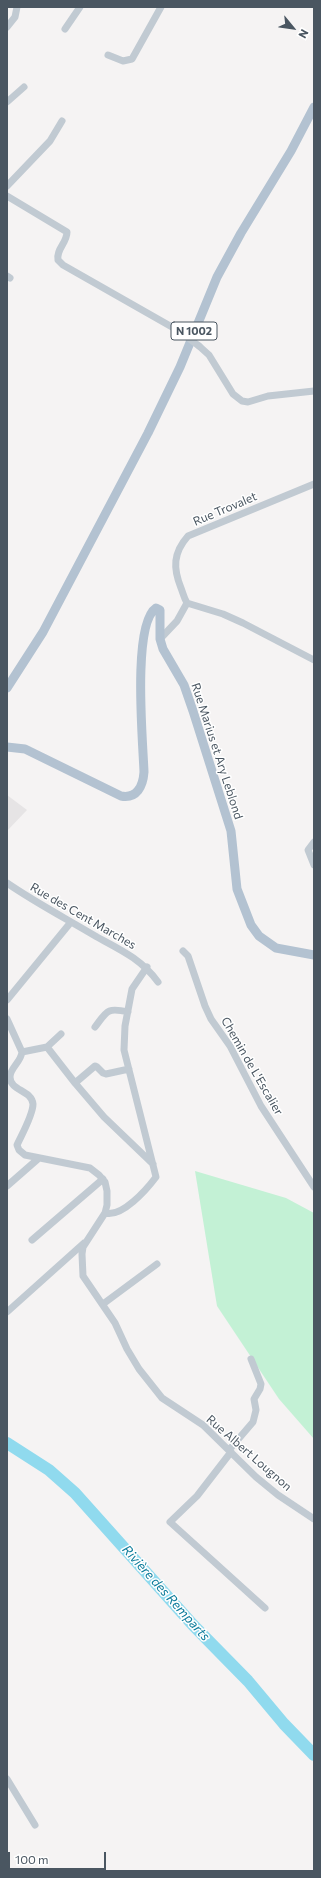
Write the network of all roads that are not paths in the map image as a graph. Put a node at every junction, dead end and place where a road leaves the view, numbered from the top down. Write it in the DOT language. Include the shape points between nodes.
graph roads {
  1 [pos="17,7"];
  2 [pos="80,7"];
  3 [pos="161,7"];
  4 [pos="7,27"];
  5 [pos="65,29"];
  6 [pos="108,55"];
  7 [pos="24,86"];
  8 [pos="7,102"];
  9 [pos="314,107"];
  10 [pos="62,121"];
  11 [pos="7,186"];
  12 [pos="7,196"];
  13 [pos="314,391"];
  14 [pos="314,484"];
  15 [pos="187,603"];
  16 [pos="160,639"];
  17 [pos="314,660"];
  18 [pos="15,675"];
  19 [pos="7,684"];
  20 [pos="7,688"];
  21 [pos="7,747"];
  22 [pos="314,842"];
  23 [pos="314,865"];
  24 [pos="7,883"];
  25 [pos="71,922"];
  26 [pos="183,951"];
  27 [pos="314,955"];
  28 [pos="147,967"];
  29 [pos="158,982"];
  30 [pos="7,1000"];
  31 [pos="128,1012"];
  32 [pos="7,1019"];
  33 [pos="95,1027"];
  34 [pos="10,1031"];
  35 [pos="61,1034"];
  36 [pos="47,1047"];
  37 [pos="22,1052"];
  38 [pos="129,1069"];
  39 [pos="75,1082"];
  40 [pos="39,1158"];
  41 [pos="154,1164"];
  42 [pos="103,1179"];
  43 [pos="7,1186"];
  44 [pos="314,1187"];
  45 [pos="105,1213"];
  46 [pos="32,1240"];
  47 [pos="86,1241"];
  48 [pos="157,1264"];
  49 [pos="104,1304"];
  50 [pos="7,1312"];
  51 [pos="251,1359"];
  52 [pos="230,1451"];
  53 [pos="314,1519"];
  54 [pos="265,1608"];
  55 [pos="7,1779"];
  56 [pos="35,1825"];
  1 -- 4 [label="street"];
  2 -- 5 [label="street"];
  3 -- 6 [label="street" via="132,59 123,61"];
  7 -- 8 [label="street"];
  9 -- 18 [label="main road, N 1002" via="291,152 217,276 165,400 43,632"];
  10 -- 11 [label="street" via="50,141"];
  12 -- 13 [label="street, bridge" via="67,232 58,253 58,260 63,265 179,331 199,346 209,354 233,394 242,402 268,396"];
  14 -- 15 [label="street, Rue Trovalet" via="188,536 182,543 174,563"];
  15 -- 16 [label="street" via="177,621"];
  15 -- 17 [label="street" via="223,614"];
  16 -- 21 [label="main road, Rue Marius et Ary Leblond" via="161,614 156,608 148,620 140,663 143,780 142,787 132,796 115,794 25,749"];
  16 -- 27 [label="main road, Rue Marius et Ary Leblond" via="167,658 184,685 193,711 230,831 237,889 251,926 259,936 276,948"];
  18 -- 19 [label="main road, N 1002"];
  18 -- 20 [label="main road, N 1002"];
  22 -- 23 [label="street" via="308,850"];
  24 -- 25 [label="street, Rue des Cent Marches"];
  25 -- 28 [label="street, Rue des Cent Marches"];
  25 -- 30 [label="street"];
  26 -- 44 [label="street, Chemin de L'Escalier" via="188,956 211,1019 230,1046 261,1106"];
  28 -- 29 [label="street"];
  28 -- 31 [label="street" via="132,989"];
  31 -- 33 [label="street" via="110,1010"];
  31 -- 38 [label="street" via="124,1050"];
  32 -- 34 [label="street"];
  34 -- 37 [label="street"];
  35 -- 36 [label="street"];
  36 -- 37 [label="street"];
  36 -- 39 [label="street"];
  37 -- 40 [label="street" via="22,1058 12,1071 10,1081 31,1097 33,1106 17,1145 25,1155"];
  38 -- 39 [label="street" via="106,1074 95,1066"];
  38 -- 41 [label="street"];
  39 -- 41 [label="street" via="104,1117"];
  40 -- 42 [label="street" via="90,1168"];
  40 -- 43 [label="street"];
  41 -- 45 [label="street" via="156,1177 145,1190 119,1212"];
  42 -- 45 [label="street, Rue Albert Lougnon" via="107,1191"];
  42 -- 46 [label="street"];
  45 -- 47 [label="street, Rue Albert Lougnon"];
  47 -- 49 [label="street, Rue Albert Lougnon" via="82,1254 83,1276"];
  47 -- 50 [label="street"];
  48 -- 49 [label="street"];
  49 -- 52 [label="street, Rue Albert Lougnon" via="149,1384 162,1398 203,1425"];
  51 -- 52 [label="street" via="261,1384 254,1399 255,1417"];
  52 -- 53 [label="street, Rue Albert Lougnon" via="278,1495"];
  52 -- 54 [label="street" via="197,1496 170,1522"];
  55 -- 56 [label="street"];
}
